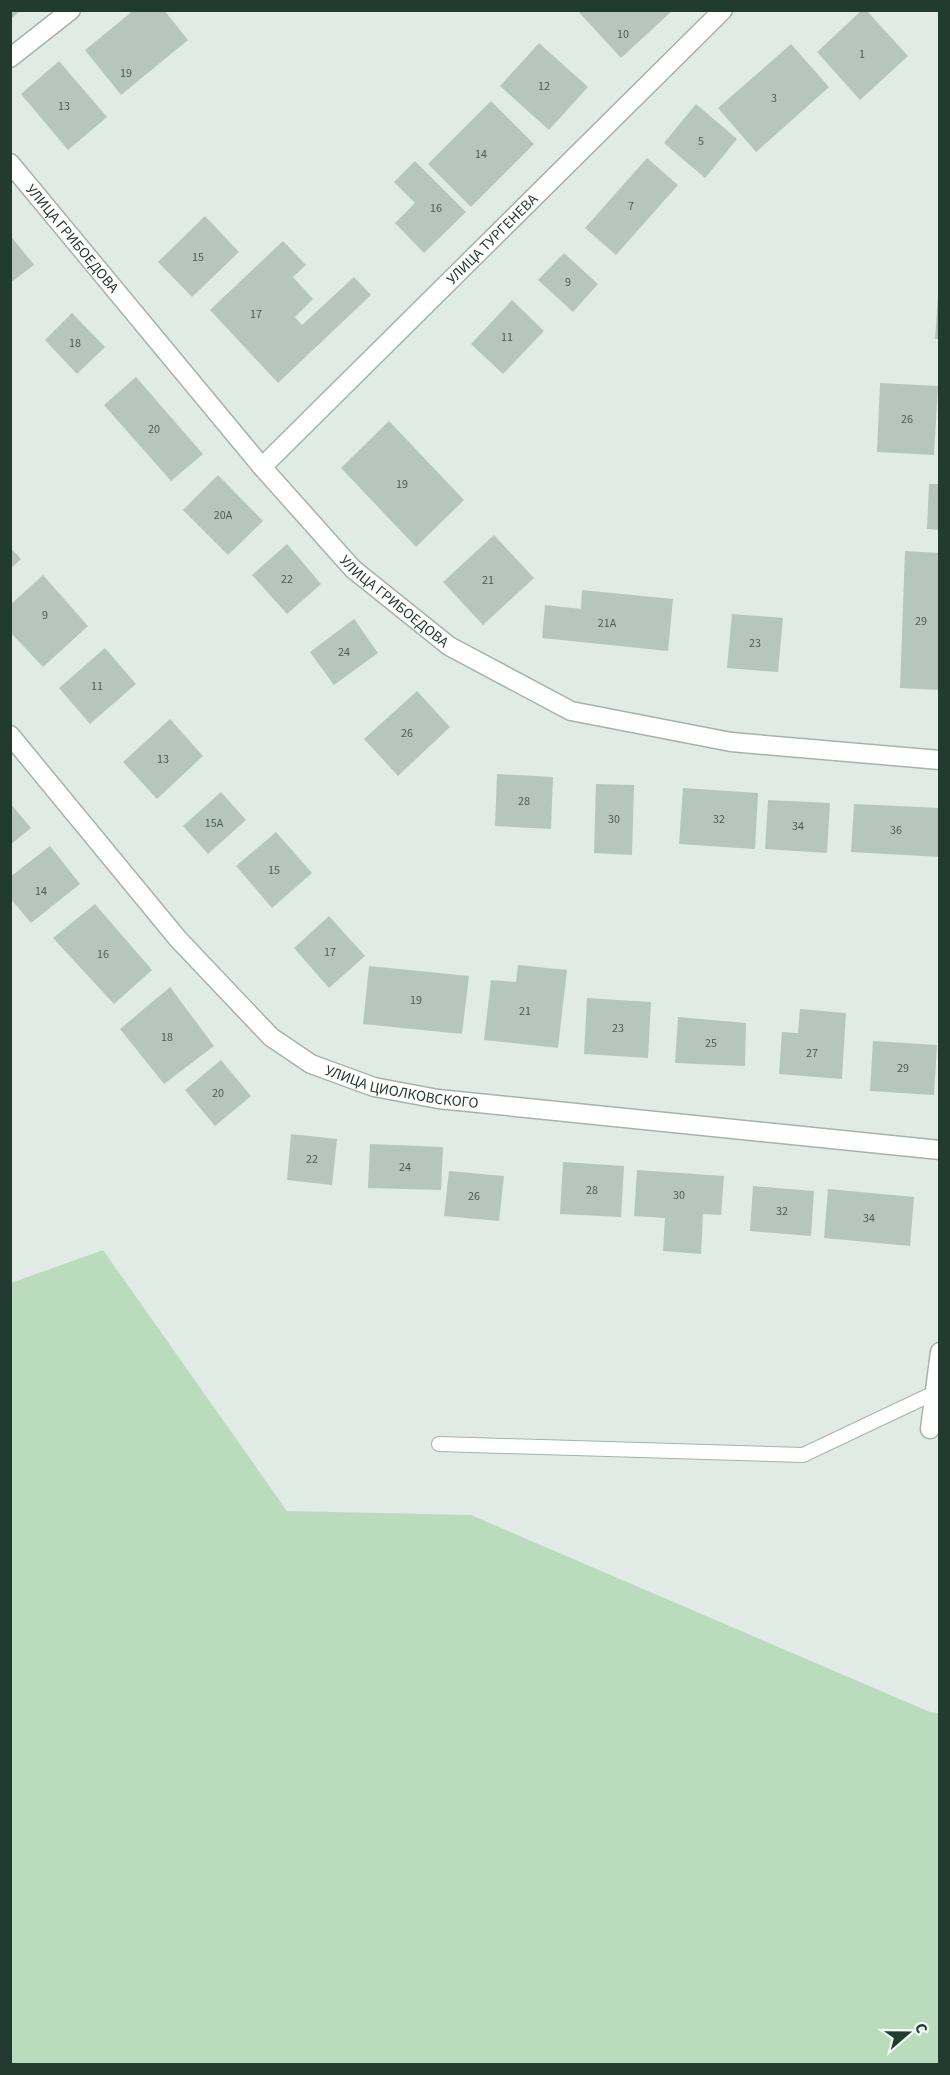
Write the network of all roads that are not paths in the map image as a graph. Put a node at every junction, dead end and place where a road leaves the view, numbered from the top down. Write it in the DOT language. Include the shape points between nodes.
graph roads {
  1 [pos="71,10"];
  2 [pos="723,10"];
  3 [pos="10,58"];
  4 [pos="10,164"];
  5 [pos="262,466"];
  6 [pos="10,735"];
  7 [pos="939,760"];
  8 [pos="939,1150"];
  9 [pos="939,1352"];
  10 [pos="934,1393"];
  11 [pos="930,1430"];
  12 [pos="439,1444"];
  1 -- 3 [label="street"];
  2 -- 5 [label="street, УЛИЦА ТУРГЕНЕВА"];
  4 -- 5 [label="street, УЛИЦА ГРИБОЕДОВА"];
  5 -- 7 [label="street, УЛИЦА ГРИБОЕДОВА" via="352,569 449,646 571,711 731,742"];
  6 -- 8 [label="street, УЛИЦА ЦИОЛКОВСКОГО" via="178,939 271,1037 311,1064 374,1086 438,1100"];
  9 -- 10 [label="street"];
  10 -- 11 [label="street"];
  10 -- 12 [label="lane" via="803,1455"];
}
